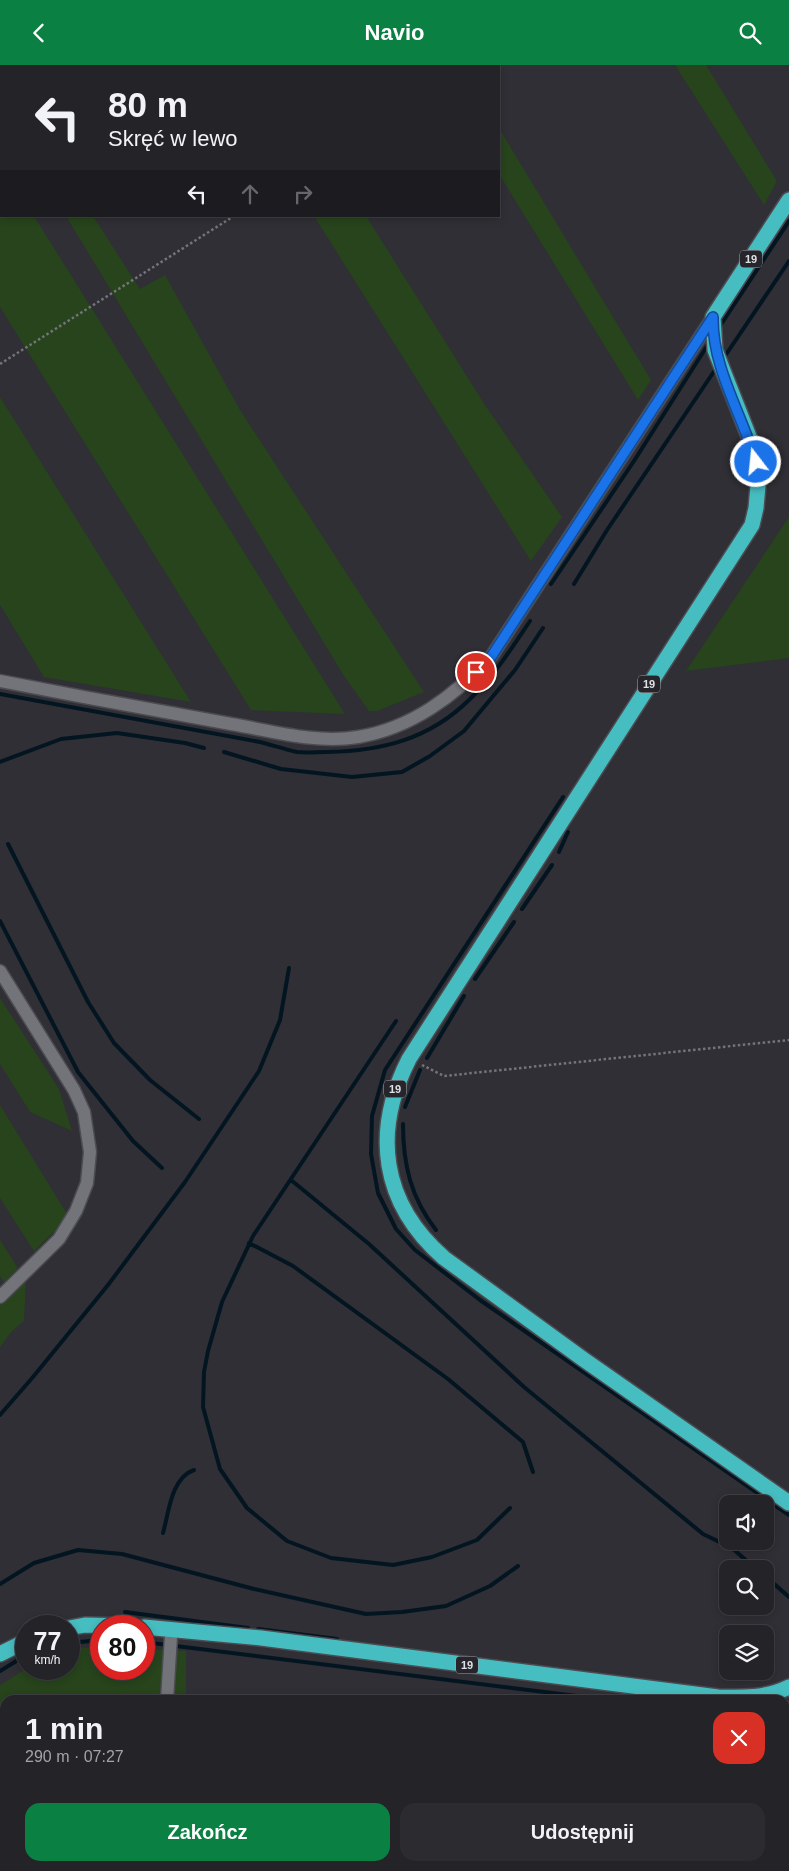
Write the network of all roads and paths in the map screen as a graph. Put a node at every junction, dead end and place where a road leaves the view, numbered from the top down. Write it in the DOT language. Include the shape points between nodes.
graph roads {
  1 [pos="789,200"];
  2 [pos="232,217"];
  3 [pos="713,317"];
  4 [pos="0,364"];
  5 [pos="0,681"];
  6 [pos="0,971"];
  7 [pos="789,1040"];
  8 [pos="409,1059"];
  9 [pos="0,1297"];
  10 [pos="789,1503"];
  11 [pos="155,1628"];
  12 [pos="169,1630"];
  13 [pos="15,1646"];
  14 [pos="0,1654"];
  15 [pos="789,1687"];
  16 [pos="167,1695"];
  17 [pos="703,1695"];
  18 [pos="764,1695"];
  1 -- 3 [label="highway, 19"];
  2 -- 4 [label="path"];
  3 -- 5 [label="street, 19" via="491,657 462,686 427,713 358,737 316,739"];
  3 -- 8 [label="highway, 19" via="715,350 756,462 758,485 752,525"];
  6 -- 9 [label="street" via="74,1090 84,1112 90,1152 87,1183 76,1211 59,1239"];
  7 -- 8 [label="path" via="444,1076"];
  8 -- 10 [label="highway, 19" via="397,1083 389,1111 389,1160 391,1177 402,1207 430,1246 575,1353"];
  11 -- 12 [label="highway, 19"];
  12 -- 16 [label="street"];
  12 -- 17 [label="highway, 19" via="261,1638"];
  13 -- 14 [label="highway"];
  15 -- 18 [label="highway, 19"];
}
